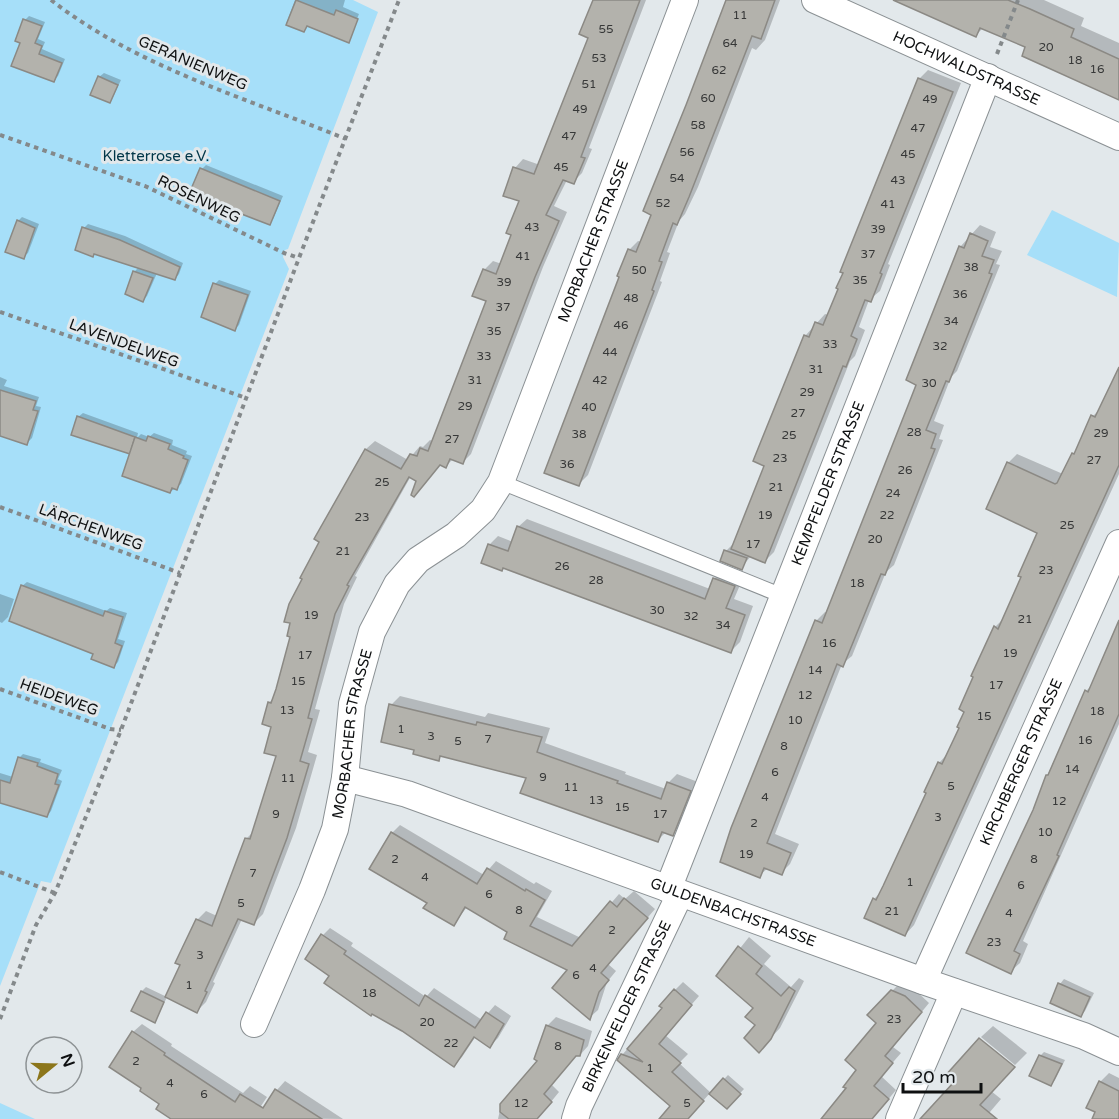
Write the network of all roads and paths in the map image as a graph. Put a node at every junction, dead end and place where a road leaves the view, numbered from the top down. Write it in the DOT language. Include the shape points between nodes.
graph roads {
  1 [pos="51,0"];
  2 [pos="399,0"];
  3 [pos="685,0"];
  4 [pos="815,0"];
  5 [pos="1018,0"];
  6 [pos="988,77"];
  7 [pos="0,135"];
  8 [pos="1119,137"];
  9 [pos="346,139"];
  10 [pos="299,258"];
  11 [pos="0,312"];
  12 [pos="246,398"];
  13 [pos="501,482"];
  14 [pos="0,507"];
  15 [pos="1119,543"];
  16 [pos="180,573"];
  17 [pos="783,596"];
  18 [pos="0,689"];
  19 [pos="121,730"];
  20 [pos="345,777"];
  21 [pos="0,872"];
  22 [pos="674,891"];
  23 [pos="55,893"];
  24 [pos="923,981"];
  25 [pos="954,992"];
  26 [pos="3,1006"];
  27 [pos="0,1019"];
  28 [pos="254,1024"];
  29 [pos="1119,1052"];
  30 [pos="575,1119"];
  31 [pos="899,1119"];
  1 -- 9 [label="path, GERANIENWEG" via="150,61"];
  2 -- 9 [label="path"];
  3 -- 13 [label="street, MORBACHER STRASSE"];
  4 -- 6 [label="street, HOCHWALDSTRASSE"];
  5 -- 6 [label="path"];
  6 -- 8 [label="street, HOCHWALDSTRASSE"];
  6 -- 17 [label="street, KEMPFELDER STRASSE"];
  7 -- 10 [label="path, ROSENWEG" via="145,186"];
  9 -- 10 [label="path"];
  10 -- 12 [label="path"];
  11 -- 12 [label="path, LAVENDELWEG"];
  12 -- 16 [label="path"];
  13 -- 17 [label="lane"];
  13 -- 20 [label="street, MORBACHER STRASSE" via="483,510 456,535 418,560 392,594 372,632 352,704"];
  14 -- 16 [label="path, LÄRCHENWEG"];
  15 -- 24 [label="street, KIRCHBERGER STRASSE"];
  16 -- 19 [label="path"];
  17 -- 22 [label="street, KEMPFELDER STRASSE"];
  18 -- 19 [label="path, HEIDEWEG"];
  19 -- 23 [label="path"];
  20 -- 22 [label="street, GULDENBACHSTRASSE" via="407,794"];
  20 -- 28 [label="street, MORBACHER STRASSE" via="335,829"];
  21 -- 23 [label="path"];
  22 -- 24 [label="street, GULDENBACHSTRASSE"];
  22 -- 30 [label="street, BIRKENFELDER STRASSE"];
  23 -- 26 [label="path" via="36,925"];
  24 -- 25 [label="street, GULDENBACHSTRASSE"];
  25 -- 29 [label="street, GULDENBACHSTRASSE" via="1084,1036"];
  25 -- 31 [label="street"];
  26 -- 27 [label="path"];
}
